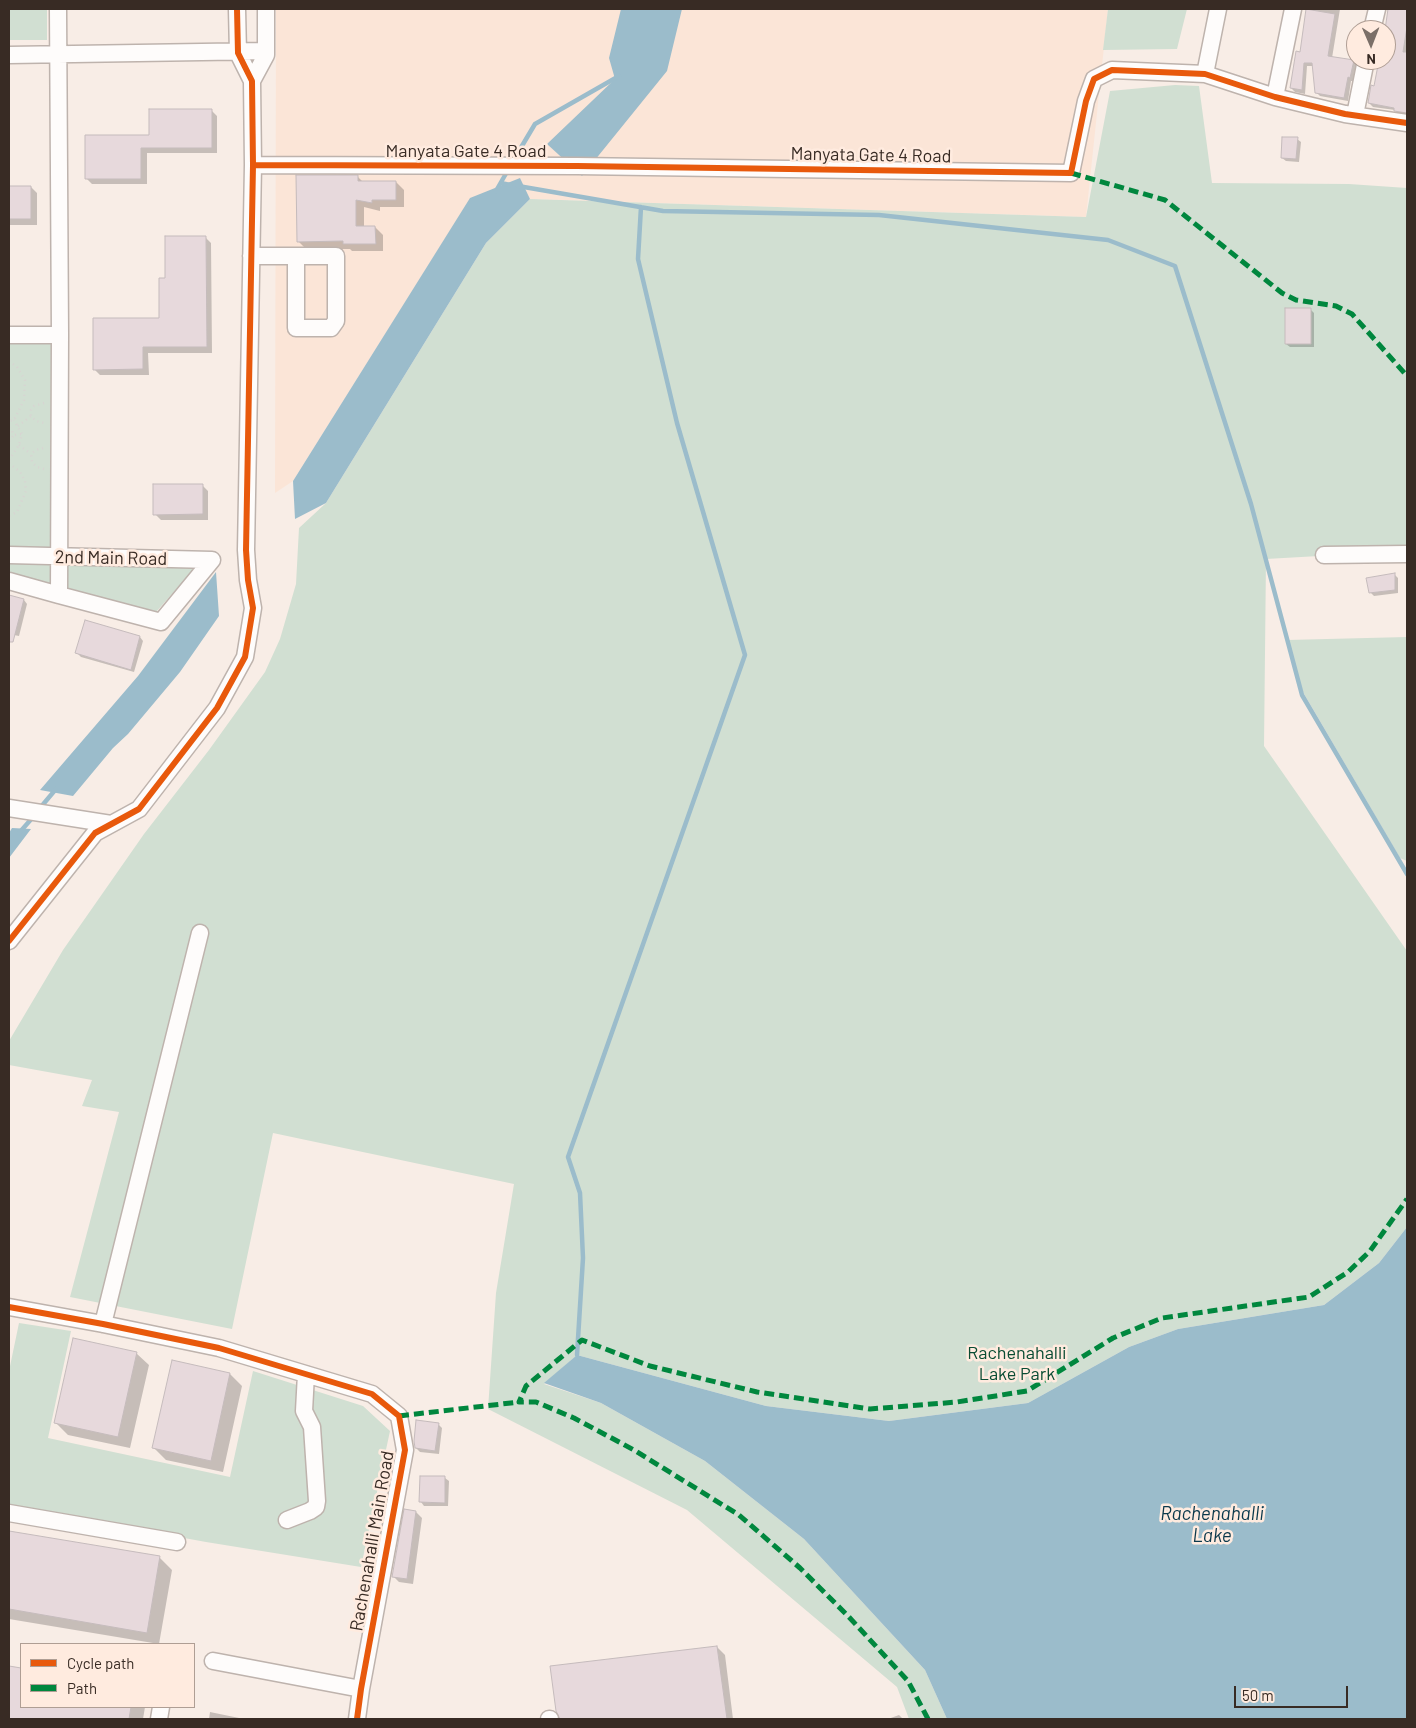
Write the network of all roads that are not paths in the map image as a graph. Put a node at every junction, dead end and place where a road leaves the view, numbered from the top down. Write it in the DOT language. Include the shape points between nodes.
graph roads {
  1 [pos="58,9"];
  2 [pos="237,9"];
  3 [pos="266,9"];
  4 [pos="1218,9"];
  5 [pos="1293,9"];
  6 [pos="266,52"];
  7 [pos="238,53"];
  8 [pos="9,56"];
  9 [pos="58,56"];
  10 [pos="1364,70"];
  11 [pos="1205,74"];
  12 [pos="252,81"];
  13 [pos="1275,97"];
  14 [pos="1355,115"];
  15 [pos="1407,123"];
  16 [pos="253,165"];
  17 [pos="251,256"];
  18 [pos="296,256"];
  19 [pos="60,334"];
  20 [pos="9,335"];
  21 [pos="1407,554"];
  22 [pos="9,555"];
  23 [pos="1324,555"];
  24 [pos="59,557"];
  25 [pos="9,580"];
  26 [pos="59,595"];
  27 [pos="9,808"];
  28 [pos="111,824"];
  29 [pos="200,933"];
  30 [pos="9,941"];
  31 [pos="9,1307"];
  32 [pos="103,1324"];
  33 [pos="306,1374"];
  34 [pos="9,1513"];
  35 [pos="287,1520"];
  36 [pos="177,1542"];
  37 [pos="213,1661"];
  38 [pos="361,1689"];
  39 [pos="357,1719"];
  1 -- 9 [label="street"];
  2 -- 7 [label="street"];
  3 -- 6 [label="street"];
  4 -- 11 [label="street"];
  5 -- 13 [label="street"];
  6 -- 7 [label="street"];
  6 -- 12 [label="street"];
  7 -- 9 [label="street"];
  7 -- 12 [label="street"];
  8 -- 9 [label="street"];
  9 -- 19 [label="street"];
  10 -- 14 [label="street"];
  11 -- 13 [label="street, Manyata Gate 4 Road"];
  11 -- 16 [label="street, Manyata Gate 4 Road" via="1112,70 1094,79 1086,101 1071,173"];
  12 -- 16 [label="street"];
  13 -- 14 [label="street, Manyata Gate 4 Road"];
  14 -- 15 [label="street, Manyata Gate 4 Road"];
  16 -- 17 [label="street"];
  17 -- 18 [label="street"];
  17 -- 28 [label="street" via="247,564 253,608 245,657 217,708 139,809"];
  18 -- 18 [label="street" via="336,256 336,321 331,328 296,328"];
  19 -- 20 [label="street"];
  19 -- 24 [label="street"];
  21 -- 23 [label="street"];
  22 -- 24 [label="street, 2nd Main Road"];
  24 -- 26 [label="street"];
  24 -- 26 [label="street, 2nd Main Road" via="212,560 161,622"];
  25 -- 26 [label="street"];
  27 -- 28 [label="street"];
  28 -- 30 [label="street" via="95,833"];
  29 -- 32 [label="street"];
  31 -- 32 [label="street, Rachenahalli Main Road"];
  32 -- 33 [label="street, Rachenahalli Main Road" via="219,1348"];
  33 -- 35 [label="street" via="304,1411 312,1427 318,1501 310,1511"];
  33 -- 38 [label="street, Rachenahalli Main Road" via="372,1394 399,1416 405,1450"];
  34 -- 36 [label="street"];
  37 -- 38 [label="street"];
  38 -- 39 [label="street, Rachenahalli Main Road"];
}
